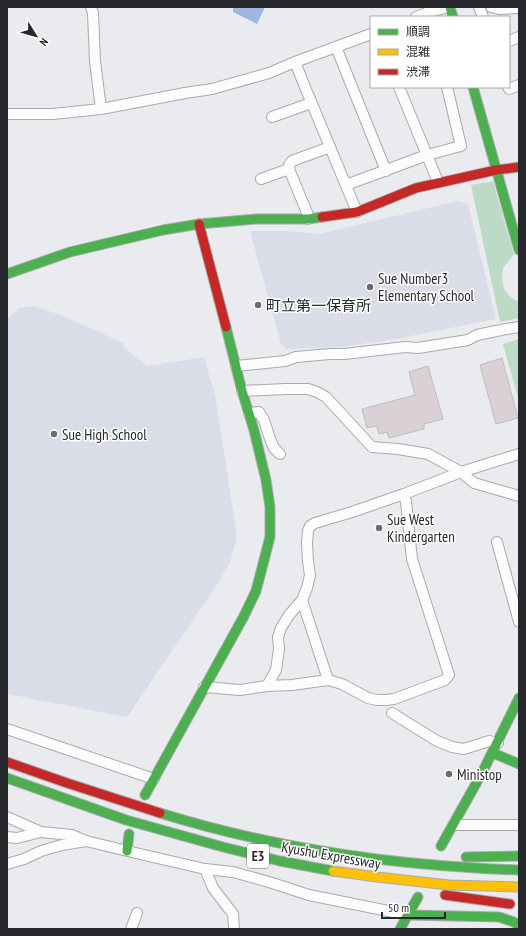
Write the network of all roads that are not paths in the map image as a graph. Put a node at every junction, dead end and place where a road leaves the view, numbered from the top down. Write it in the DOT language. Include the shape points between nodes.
graph roads {
  1 [pos="91,7"];
  2 [pos="450,7"];
  3 [pos="491,7"];
  4 [pos="519,8"];
  5 [pos="419,16"];
  6 [pos="370,34"];
  7 [pos="336,47"];
  8 [pos="295,62"];
  9 [pos="519,85"];
  10 [pos="399,88"];
  11 [pos="447,88"];
  12 [pos="473,88"];
  13 [pos="508,88"];
  14 [pos="311,103"];
  15 [pos="101,109"];
  16 [pos="7,114"];
  17 [pos="272,117"];
  18 [pos="330,147"];
  19 [pos="427,155"];
  20 [pos="519,167"];
  21 [pos="289,169"];
  22 [pos="496,170"];
  23 [pos="386,171"];
  24 [pos="261,179"];
  25 [pos="438,182"];
  26 [pos="346,186"];
  27 [pos="357,212"];
  28 [pos="308,219"];
  29 [pos="199,224"];
  30 [pos="519,250"];
  31 [pos="7,274"];
  32 [pos="519,327"];
  33 [pos="236,366"];
  34 [pos="242,391"];
  35 [pos="249,413"];
  36 [pos="280,454"];
  37 [pos="519,454"];
  38 [pos="461,472"];
  39 [pos="404,494"];
  40 [pos="519,496"];
  41 [pos="497,542"];
  42 [pos="302,600"];
  43 [pos="519,622"];
  44 [pos="328,680"];
  45 [pos="267,686"];
  46 [pos="204,687"];
  47 [pos="519,698"];
  48 [pos="392,713"];
  49 [pos="7,729"];
  50 [pos="498,743"];
  51 [pos="493,753"];
  52 [pos="7,762"];
  53 [pos="519,764"];
  54 [pos="7,778"];
  55 [pos="154,779"];
  56 [pos="145,796"];
  57 [pos="7,817"];
  58 [pos="454,825"];
  59 [pos="519,825"];
  60 [pos="40,832"];
  61 [pos="129,834"];
  62 [pos="7,838"];
  63 [pos="258,839"];
  64 [pos="86,840"];
  65 [pos="441,846"];
  66 [pos="127,851"];
  67 [pos="519,856"];
  68 [pos="441,857"];
  69 [pos="456,857"];
  70 [pos="280,861"];
  71 [pos="7,864"];
  72 [pos="205,869"];
  73 [pos="519,870"];
  74 [pos="519,887"];
  75 [pos="440,894"];
  76 [pos="510,904"];
  77 [pos="137,913"];
  78 [pos="408,915"];
  79 [pos="519,926"];
  80 [pos="132,929"];
  81 [pos="234,929"];
  82 [pos="400,929"];
  1 -- 15 [label="street"];
  2 -- 5 [label="street"];
  3 -- 4 [label="street"];
  6 -- 7 [label="street"];
  7 -- 8 [label="street"];
  7 -- 23 [label="street"];
  8 -- 14 [label="street"];
  8 -- 15 [label="street" via="269,73 212,89"];
  9 -- 13 [label="street"];
  10 -- 19 [label="street"];
  11 -- 19 [label="street" via="461,146"];
  12 -- 22 [label="main road"];
  14 -- 17 [label="street"];
  14 -- 18 [label="street"];
  15 -- 16 [label="street" via="53,114"];
  18 -- 21 [label="street" via="292,161"];
  18 -- 26 [label="street"];
  19 -- 23 [label="street"];
  19 -- 25 [label="street"];
  20 -- 22 [label="main road"];
  21 -- 24 [label="street"];
  21 -- 28 [label="street"];
  22 -- 25 [label="main road"];
  22 -- 30 [label="main road"];
  23 -- 26 [label="street"];
  25 -- 27 [label="main road" via="416,188"];
  26 -- 27 [label="street"];
  27 -- 28 [label="main road"];
  28 -- 29 [label="main road" via="257,219"];
  29 -- 31 [label="main road" via="70,252"];
  29 -- 33 [label="main road"];
  32 -- 33 [label="street" via="477,335 468,340 418,348 296,357 285,361"];
  33 -- 34 [label="main road"];
  34 -- 35 [label="main road"];
  34 -- 38 [label="street" via="308,389 318,392 326,397 372,447 398,448 428,454"];
  35 -- 36 [label="street" via="259,412 274,448"];
  35 -- 46 [label="main road" via="266,480 270,507 270,537 256,591"];
  37 -- 38 [label="street"];
  38 -- 39 [label="street"];
  38 -- 40 [label="street" via="474,483"];
  39 -- 42 [label="street" via="310,526 307,543 310,575"];
  39 -- 44 [label="street" via="412,559 449,675 445,680 386,700 368,698 342,684"];
  41 -- 43 [label="street"];
  42 -- 44 [label="street"];
  42 -- 45 [label="street" via="281,628 276,670"];
  44 -- 45 [label="street"];
  45 -- 46 [label="street" via="240,690"];
  46 -- 55 [label="main road"];
  47 -- 50 [label="main road"];
  48 -- 50 [label="street" via="437,741 452,747 464,749 489,741"];
  49 -- 55 [label="street"];
  50 -- 51 [label="main road"];
  51 -- 53 [label="main road"];
  51 -- 58 [label="main road"];
  52 -- 63 [label="main road, Kyushu Expressway / E3" via="135,805"];
  54 -- 70 [label="main road, Kyushu Expressway / E3" via="126,820"];
  55 -- 56 [label="main road"];
  57 -- 60 [label="street"];
  58 -- 59 [label="street"];
  58 -- 65 [label="main road"];
  60 -- 62 [label="street"];
  60 -- 64 [label="street" via="72,835"];
  61 -- 66 [label="main road"];
  63 -- 68 [label="main road" via="365,854"];
  63 -- 73 [label="main road, Kyushu Expressway / E3" via="382,860"];
  64 -- 66 [label="street"];
  64 -- 71 [label="street" via="41,851"];
  66 -- 72 [label="street"];
  67 -- 69 [label="main road"];
  70 -- 74 [label="main road, Kyushu Expressway / E3" via="377,877 449,885"];
  70 -- 78 [label="main road" via="417,892"];
  72 -- 78 [label="street" via="233,872 309,894"];
  72 -- 81 [label="street" via="213,888 233,914"];
  75 -- 76 [label="main road"];
  77 -- 80 [label="street"];
  78 -- 79 [label="main road" via="499,918"];
  78 -- 82 [label="main road"];
}
